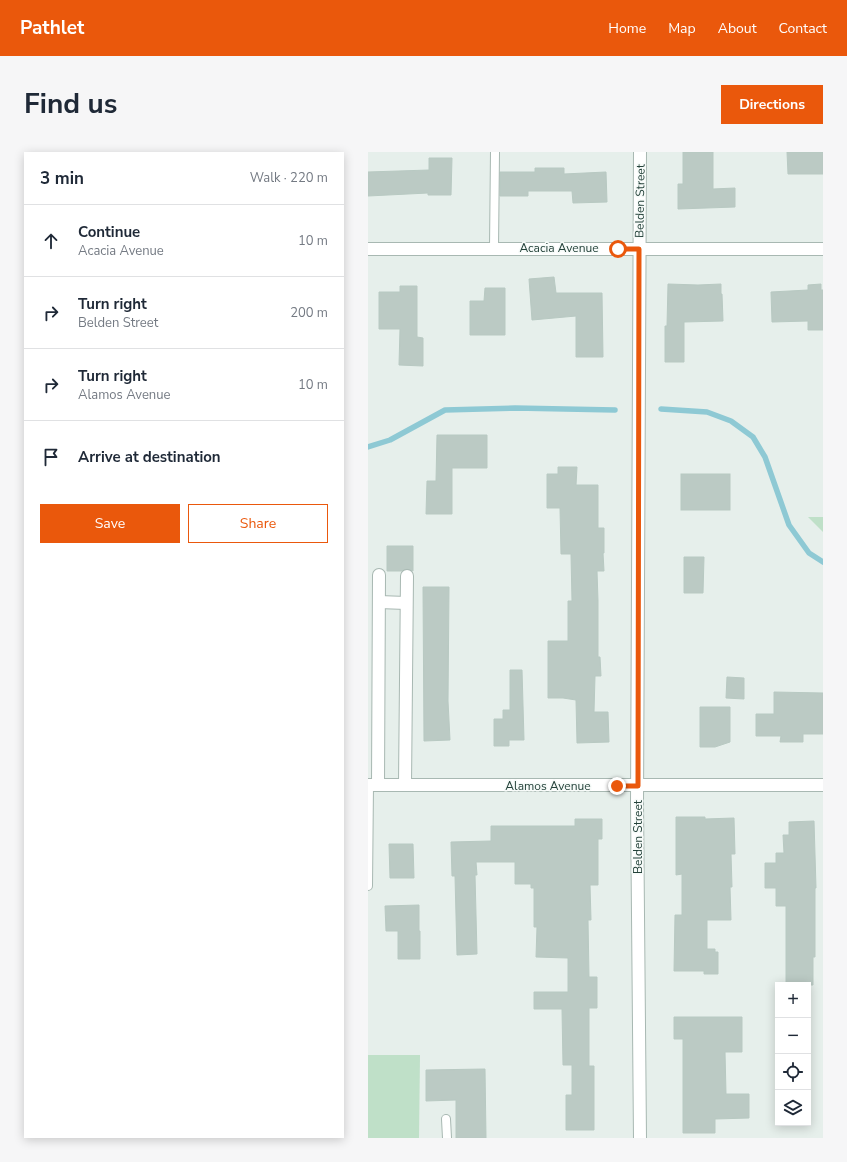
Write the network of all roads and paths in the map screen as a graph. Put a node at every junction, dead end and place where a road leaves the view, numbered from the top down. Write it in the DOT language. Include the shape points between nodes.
graph roads {
  1 [pos="495,152"];
  2 [pos="640,152"];
  3 [pos="494,248"];
  4 [pos="368,249"];
  5 [pos="639,249"];
  6 [pos="823,249"];
  7 [pos="379,575"];
  8 [pos="406,576"];
  9 [pos="379,602"];
  10 [pos="406,603"];
  11 [pos="372,785"];
  12 [pos="405,785"];
  13 [pos="823,785"];
  14 [pos="638,786"];
  15 [pos="368,886"];
  16 [pos="446,1119"];
  17 [pos="447,1138"];
  18 [pos="640,1138"];
  1 -- 3 [label="lane"];
  2 -- 5 [label="street, Belden Street"];
  3 -- 4 [label="street, Acacia Avenue"];
  3 -- 5 [label="street, Acacia Avenue"];
  5 -- 6 [label="street, Acacia Avenue"];
  5 -- 14 [label="street, Belden Street"];
  7 -- 9 [label="street"];
  8 -- 10 [label="street"];
  9 -- 10 [label="street"];
  9 -- 11 [label="street"];
  10 -- 12 [label="street"];
  11 -- 12 [label="street, Alamos Avenue"];
  11 -- 15 [label="lane"];
  12 -- 14 [label="street, Alamos Avenue"];
  13 -- 14 [label="street, Alamos Avenue"];
  14 -- 18 [label="street, Belden Street"];
  16 -- 17 [label="lane"];
}
